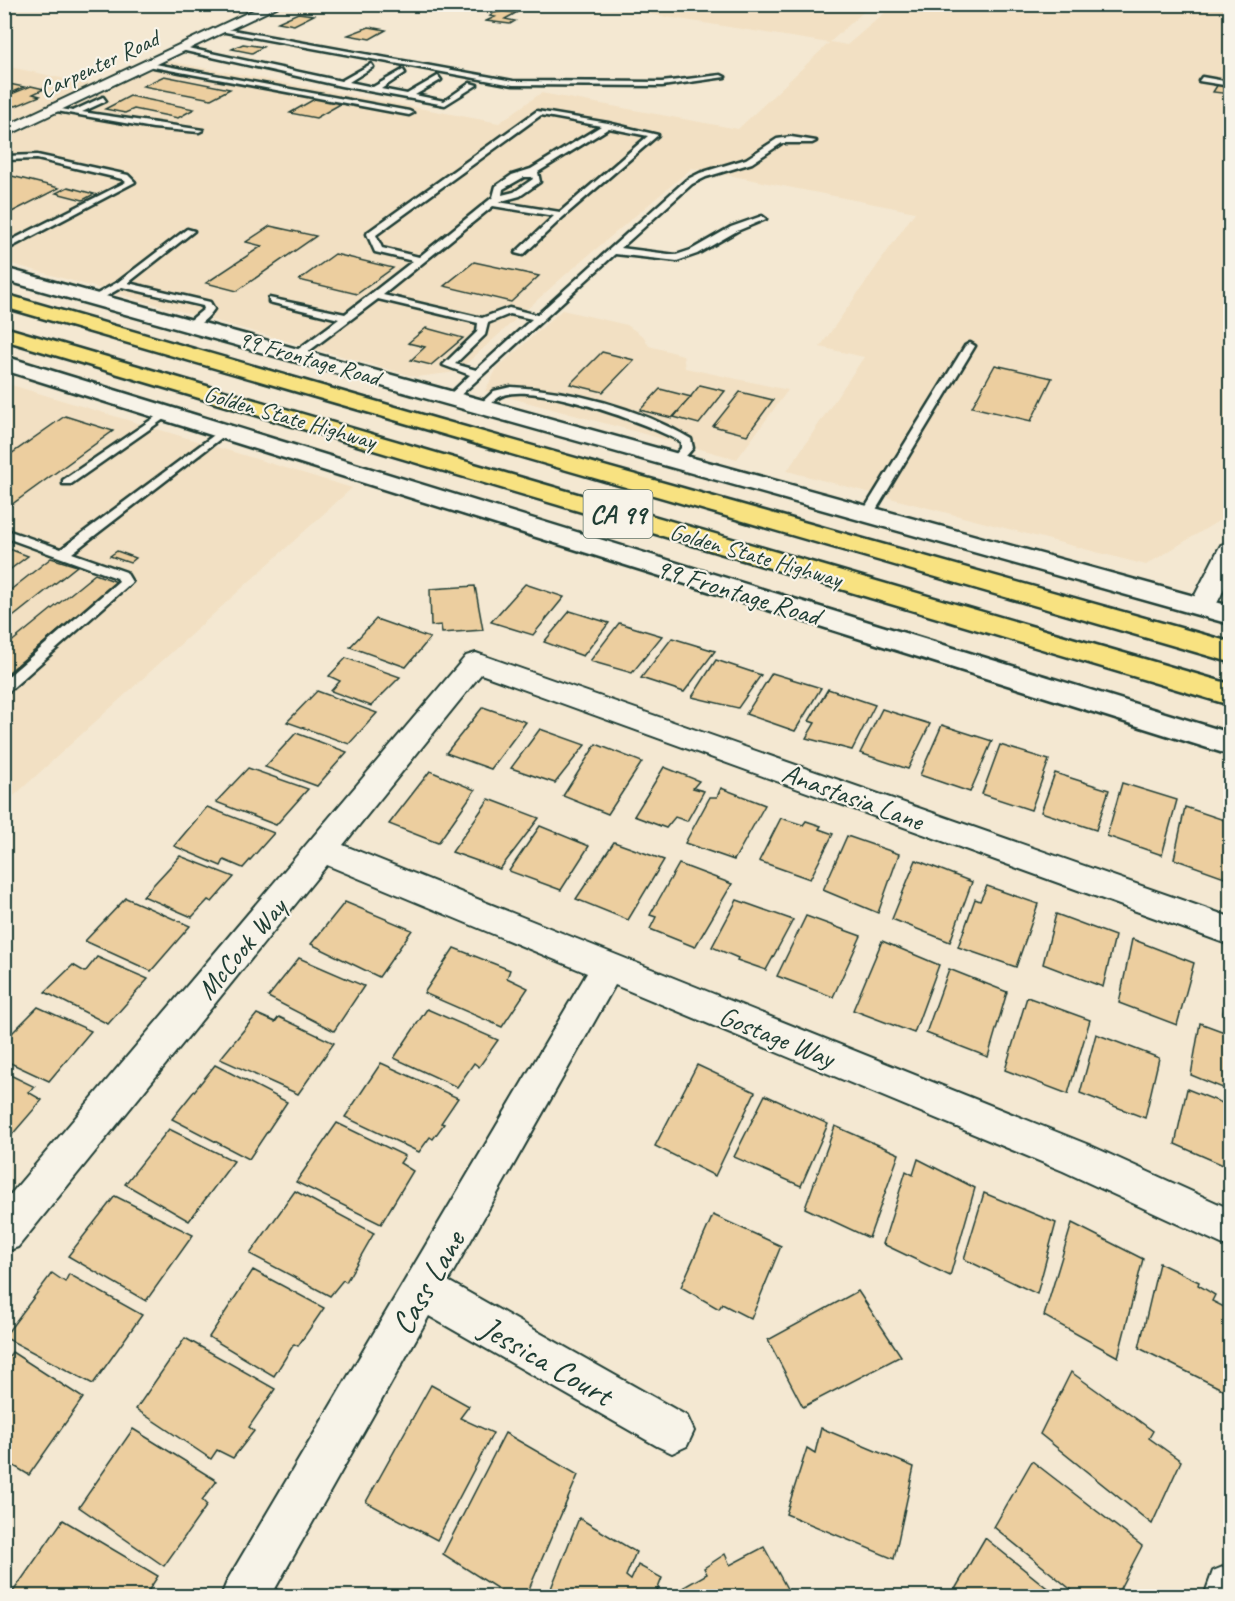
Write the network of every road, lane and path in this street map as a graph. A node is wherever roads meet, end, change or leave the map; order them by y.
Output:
1 (277, 4) edge
2 (222, 30) junction
3 (183, 49) junction
4 (150, 64) junction
5 (371, 66) dead end
6 (404, 72) dead end
7 (721, 76) dead end
8 (438, 78) dead end
9 (1202, 79) dead end
10 (340, 84) junction
11 (1230, 84) edge
12 (473, 85) dead end
13 (374, 90) junction
14 (408, 96) junction
15 (103, 99) dead end
16 (55, 110) junction
17 (74, 113) junction
18 (409, 113) dead end
19 (608, 125) junction
20 (199, 130) dead end
21 (4, 133) edge
22 (812, 141) dead end
23 (4, 158) edge
24 (536, 176) junction
25 (494, 200) junction
26 (561, 214) junction
27 (762, 219) dead end
28 (190, 231) dead end
29 (5, 248) edge
30 (611, 251) junction
31 (520, 253) dead end
32 (420, 260) junction
33 (4, 274) edge
34 (121, 284) junction
35 (376, 296) junction
36 (95, 299) junction
37 (4, 300) edge
38 (272, 300) dead end
39 (345, 317) junction
40 (538, 318) junction
41 (483, 321) junction
42 (189, 326) junction
43 (4, 333) edge
44 (970, 346) dead end
45 (297, 354) junction
46 (4, 363) edge
47 (477, 374) junction
48 (450, 398) junction
49 (167, 412) junction
50 (225, 430) junction
51 (67, 482) dead end
52 (868, 513) junction
53 (4, 533) edge
54 (1230, 550) edge
55 (64, 553) junction
56 (1202, 607) junction
57 (1230, 615) edge
58 (1230, 652) edge
59 (476, 662) joint
60 (4, 688) edge
61 (1230, 695) edge
62 (1230, 744) edge
63 (322, 849) junction
64 (1230, 931) edge
65 (608, 967) junction
66 (1230, 1229) edge
67 (4, 1233) edge
68 (422, 1289) junction
69 (672, 1431) dead end
70 (1230, 1588) edge
71 (246, 1596) edge
72 (1228, 1596) edge

1 - 2 street, Carpenter Road
2 - 3 street, Carpenter Road
2 - 7 lane
3 - 4 street, Carpenter Road
3 - 10 lane
4 - 16 street, Carpenter Road
4 - 18 lane
5 - 10 lane
6 - 13 lane
8 - 14 lane
9 - 11 lane
10 - 13 lane
12 - 14 lane
13 - 14 lane
15 - 17 lane
16 - 17 lane
16 - 21 street, Carpenter Road
17 - 20 lane
19 - 24 lane
19 - 26 lane
19 - 32 lane
22 - 30 lane
23 - 29 lane
24 - 25 lane
24 - 25 lane
25 - 26 lane
25 - 32 lane
26 - 31 lane
27 - 30 lane
28 - 34 lane
30 - 40 lane
32 - 35 lane
33 - 36 street, 99 Frontage Road
34 - 36 lane
34 - 42 lane
35 - 39 lane
35 - 41 lane
36 - 42 street, 99 Frontage Road
37 - 58 highway, Golden State Highway / CA 99
38 - 39 lane
39 - 45 lane
40 - 41 lane
40 - 47 lane
41 - 47 lane
42 - 45 street, 99 Frontage Road
43 - 61 highway, Golden State Highway / CA 99
44 - 52 lane
45 - 48 street, 99 Frontage Road
46 - 49 street, 99 Frontage Road
47 - 48 lane
48 - 52 street, 99 Frontage Road
49 - 50 street, 99 Frontage Road
49 - 51 lane
50 - 55 lane
50 - 62 street, 99 Frontage Road
52 - 56 street, 99 Frontage Road
53 - 55 lane
54 - 56 street
55 - 60 lane
56 - 57 street, 99 Frontage Road
59 - 63 street, McCook Way
59 - 64 street, Anastasia Lane
63 - 65 street, Gostage Way
63 - 67 street, McCook Way
65 - 66 street, Gostage Way
65 - 68 street, Cass Lane
68 - 69 street, Jessica Court
68 - 71 street, Cass Lane
70 - 72 street

